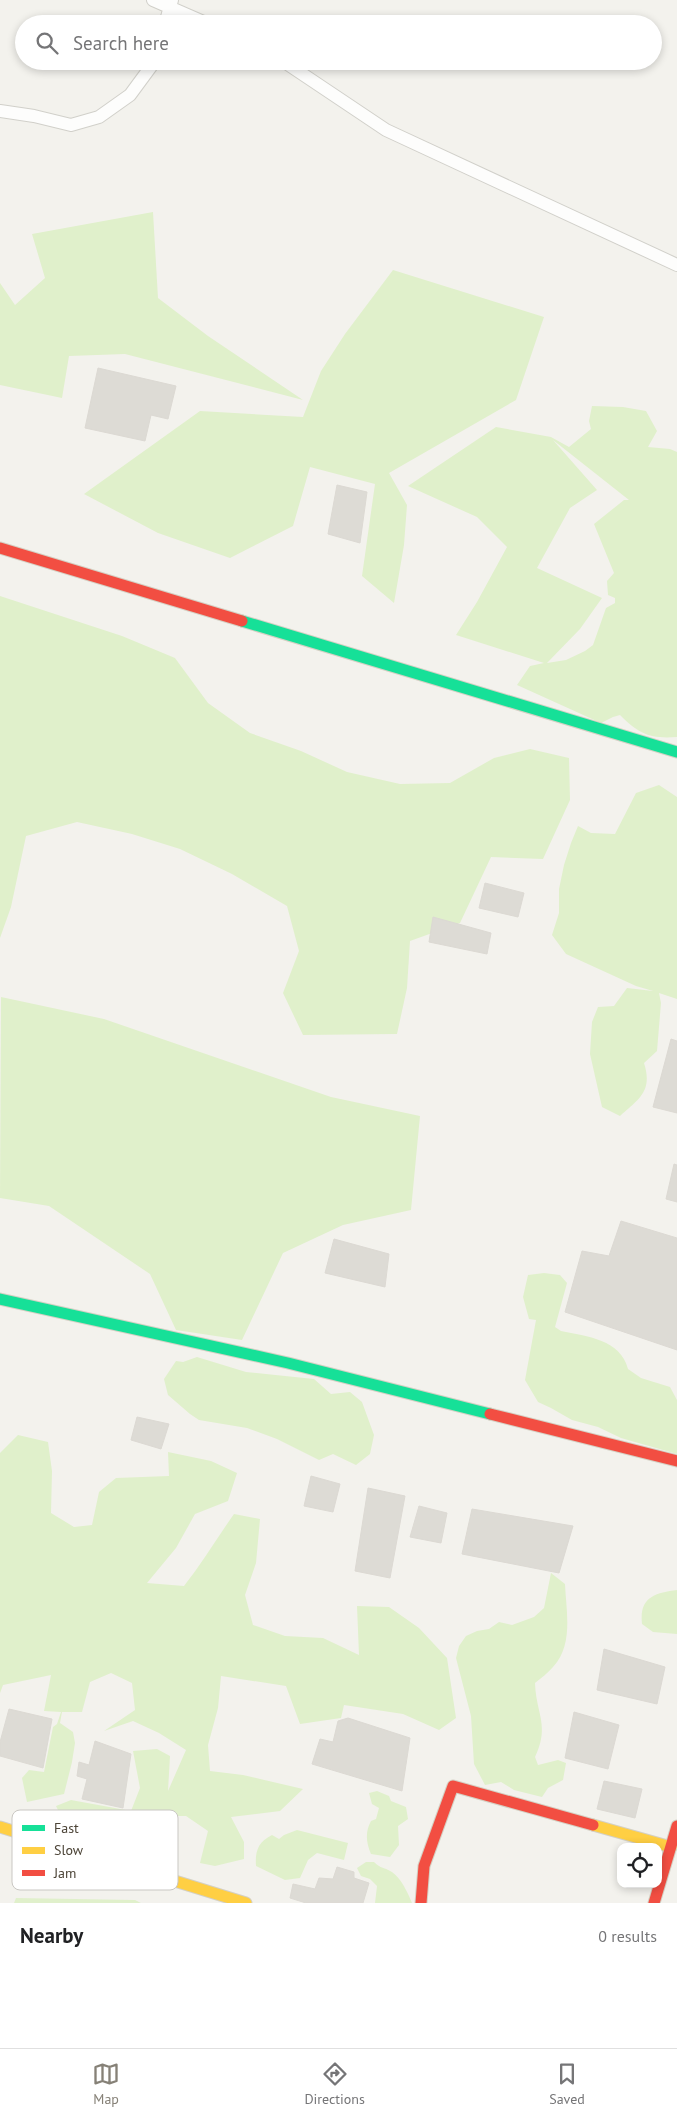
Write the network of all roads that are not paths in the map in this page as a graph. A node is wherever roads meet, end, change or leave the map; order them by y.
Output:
1 (153, 0) edge
2 (171, 3) edge
3 (192, 15) edge
4 (148, 70) edge
5 (296, 70) edge
6 (0, 111) edge
7 (677, 265) edge
8 (0, 548) edge
9 (677, 752) edge
10 (0, 1299) edge
11 (677, 1461) edge
12 (677, 1826) edge
13 (0, 1827) edge
14 (12, 1831) edge
15 (671, 1847) junction
16 (178, 1882) edge
17 (246, 1903) edge
18 (421, 1903) edge
19 (654, 1903) edge

1 - 2 lane
2 - 3 lane
4 - 6 lane
5 - 7 lane
8 - 9 street
10 - 11 street
12 - 15 street
13 - 14 street
15 - 18 street
15 - 19 street
16 - 17 street

